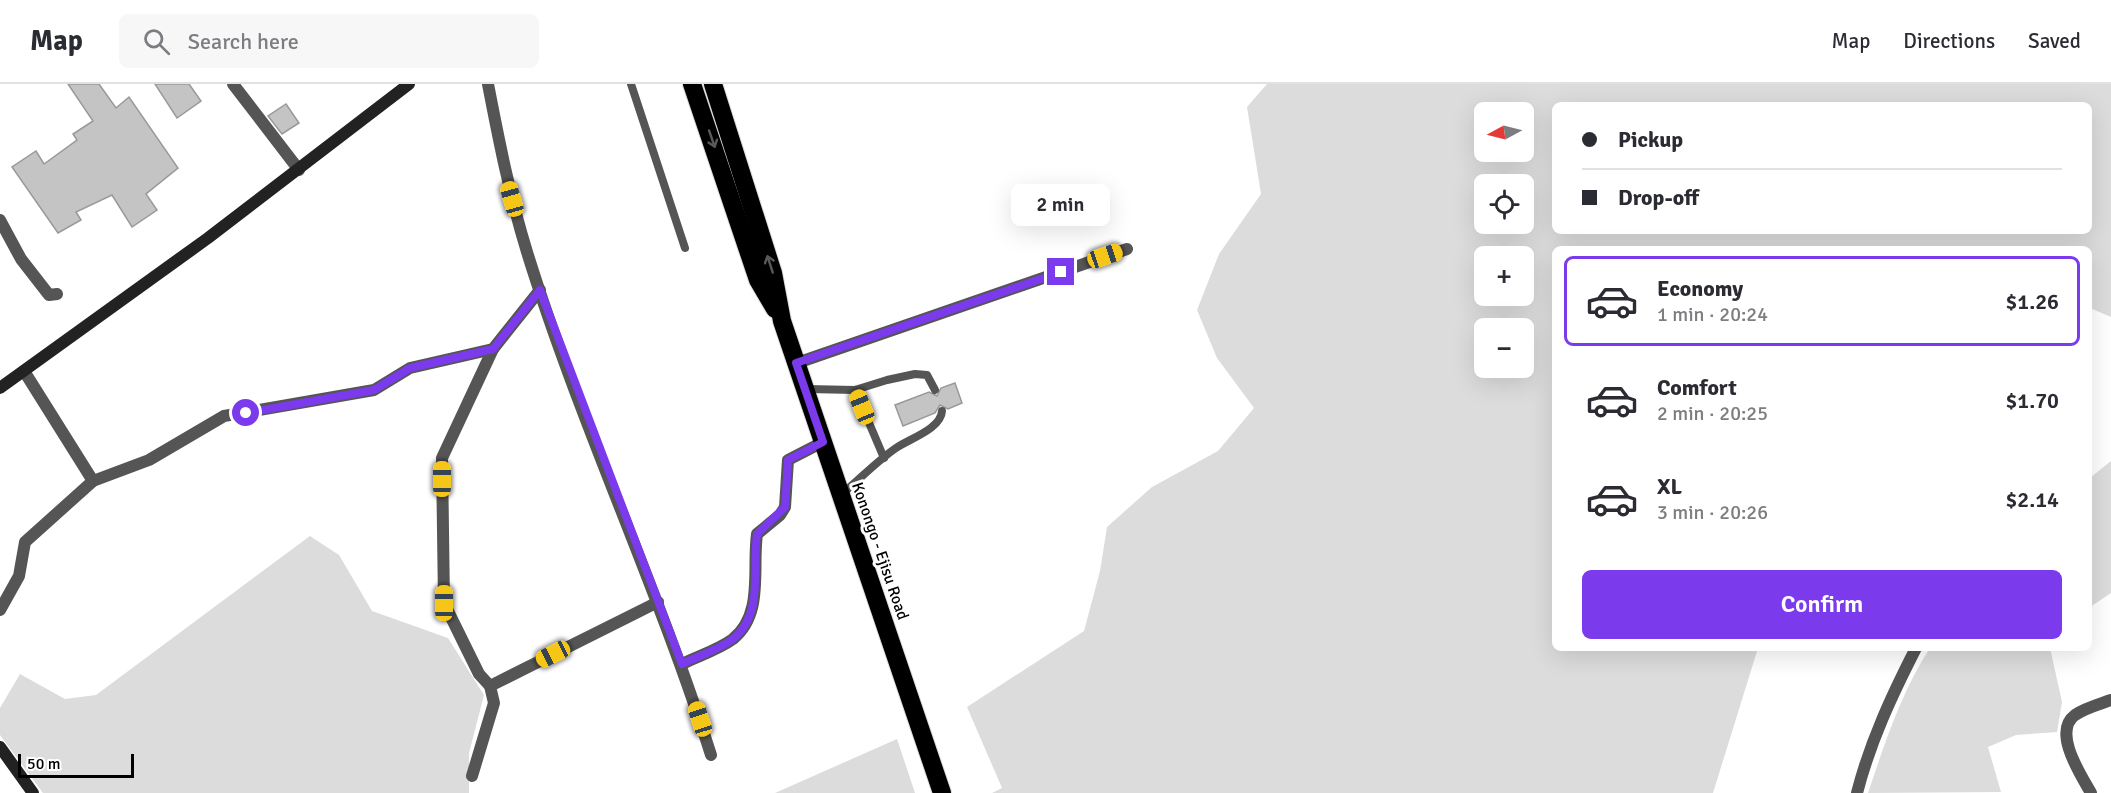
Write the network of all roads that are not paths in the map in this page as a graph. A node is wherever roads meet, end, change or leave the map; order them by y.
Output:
1 (233, 84) edge
2 (409, 84) edge
3 (488, 84) edge
4 (631, 84) edge
5 (693, 84) edge
6 (713, 84) edge
7 (299, 170) junction
8 (0, 220) edge
9 (685, 248) dead end
10 (1127, 249) dead end
11 (540, 290) junction
12 (57, 294) dead end
13 (782, 321) junction
14 (493, 349) junction
15 (796, 363) junction
16 (24, 371) junction
17 (0, 388) edge
18 (805, 389) junction
19 (855, 390) junction
20 (935, 390) dead end
21 (942, 411) dead end
22 (823, 442) junction
23 (884, 458) junction
24 (93, 481) junction
25 (841, 495) junction
26 (658, 602) junction
27 (0, 610) edge
28 (1914, 651) edge
29 (682, 664) junction
30 (490, 686) junction
31 (2111, 700) edge
32 (0, 747) edge
33 (711, 755) dead end
34 (472, 776) dead end
35 (33, 793) edge
36 (942, 793) edge
37 (1857, 793) edge
38 (2091, 793) edge

1 - 7 street
2 - 7 street
3 - 11 street
4 - 9 lane
5 -> 13 highway, Konongo - Ejisu Road
13 -> 6 highway, Konongo - Ejisu Road
7 - 16 street
8 - 12 street
10 - 15 street
11 - 14 street
11 - 26 street
13 - 15 highway, Konongo - Ejisu Road
14 - 24 street
14 - 30 street
15 - 18 highway, Konongo - Ejisu Road
16 - 17 street
16 - 24 street
18 - 19 lane
18 - 22 highway, Konongo - Ejisu Road
19 - 20 lane
19 - 23 lane
21 - 23 lane
22 - 25 highway, Konongo - Ejisu Road
22 - 29 street
23 - 25 lane
24 - 27 street
25 - 36 highway, Konongo - Ejisu Road
26 - 29 street
26 - 30 street
28 - 37 street
29 - 33 street
30 - 34 street
31 - 38 street
32 - 35 street

